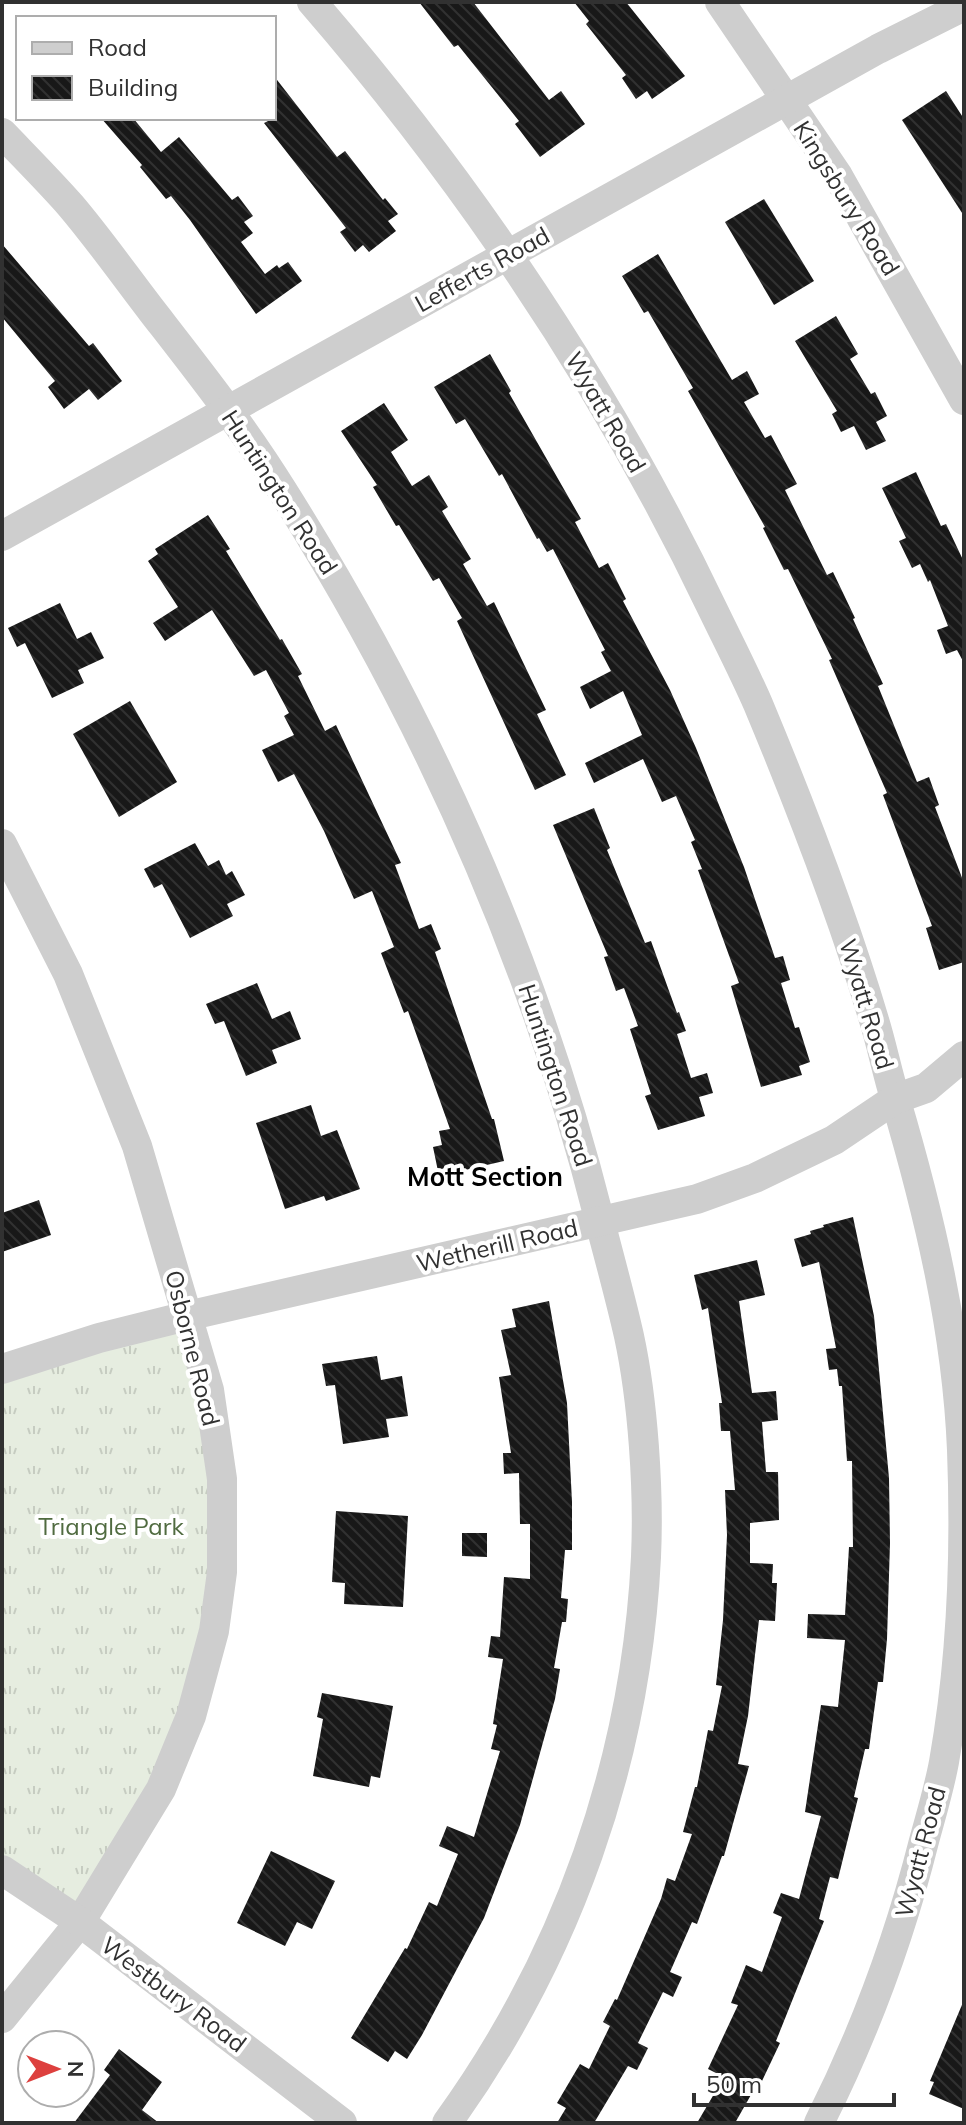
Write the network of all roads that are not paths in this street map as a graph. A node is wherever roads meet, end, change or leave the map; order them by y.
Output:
1 (312, 2) edge
2 (720, 2) edge
3 (964, 6) edge
4 (786, 100) junction
5 (2, 133) edge
6 (508, 255) junction
7 (964, 400) edge
8 (228, 410) junction
9 (2, 536) edge
10 (2, 844) edge
11 (964, 1056) edge
12 (895, 1099) junction
13 (600, 1222) junction
14 (187, 1316) junction
15 (2, 1369) edge
16 (953, 1768) edge
17 (2, 1870) edge
18 (80, 1922) junction
19 (2, 2018) edge
20 (342, 2123) edge
21 (447, 2123) edge
22 (819, 2123) edge

1 - 6 street, Wyatt Road
2 - 4 street, Kingsbury Road
3 - 4 street, Lefferts Road
4 - 6 street, Lefferts Road
4 - 7 street, Kingsbury Road
5 - 8 street, Huntington Road
6 - 8 street, Lefferts Road
6 - 12 street, Wyatt Road
8 - 9 street, Lefferts Road
8 - 13 street, Huntington Road
10 - 14 street, Osborne Road
11 - 12 street, Wetherill Road
12 - 13 street, Wetherill Road
12 - 16 street, Wyatt Road
13 - 14 street, Wetherill Road
13 - 21 street, Huntington Road
14 - 15 street, Wetherill Road
14 - 18 street, Osborne Road
16 - 22 street, Wyatt Road
17 - 18 street, Westbury Road
18 - 19 street, Osborne Road
18 - 20 street, Westbury Road

